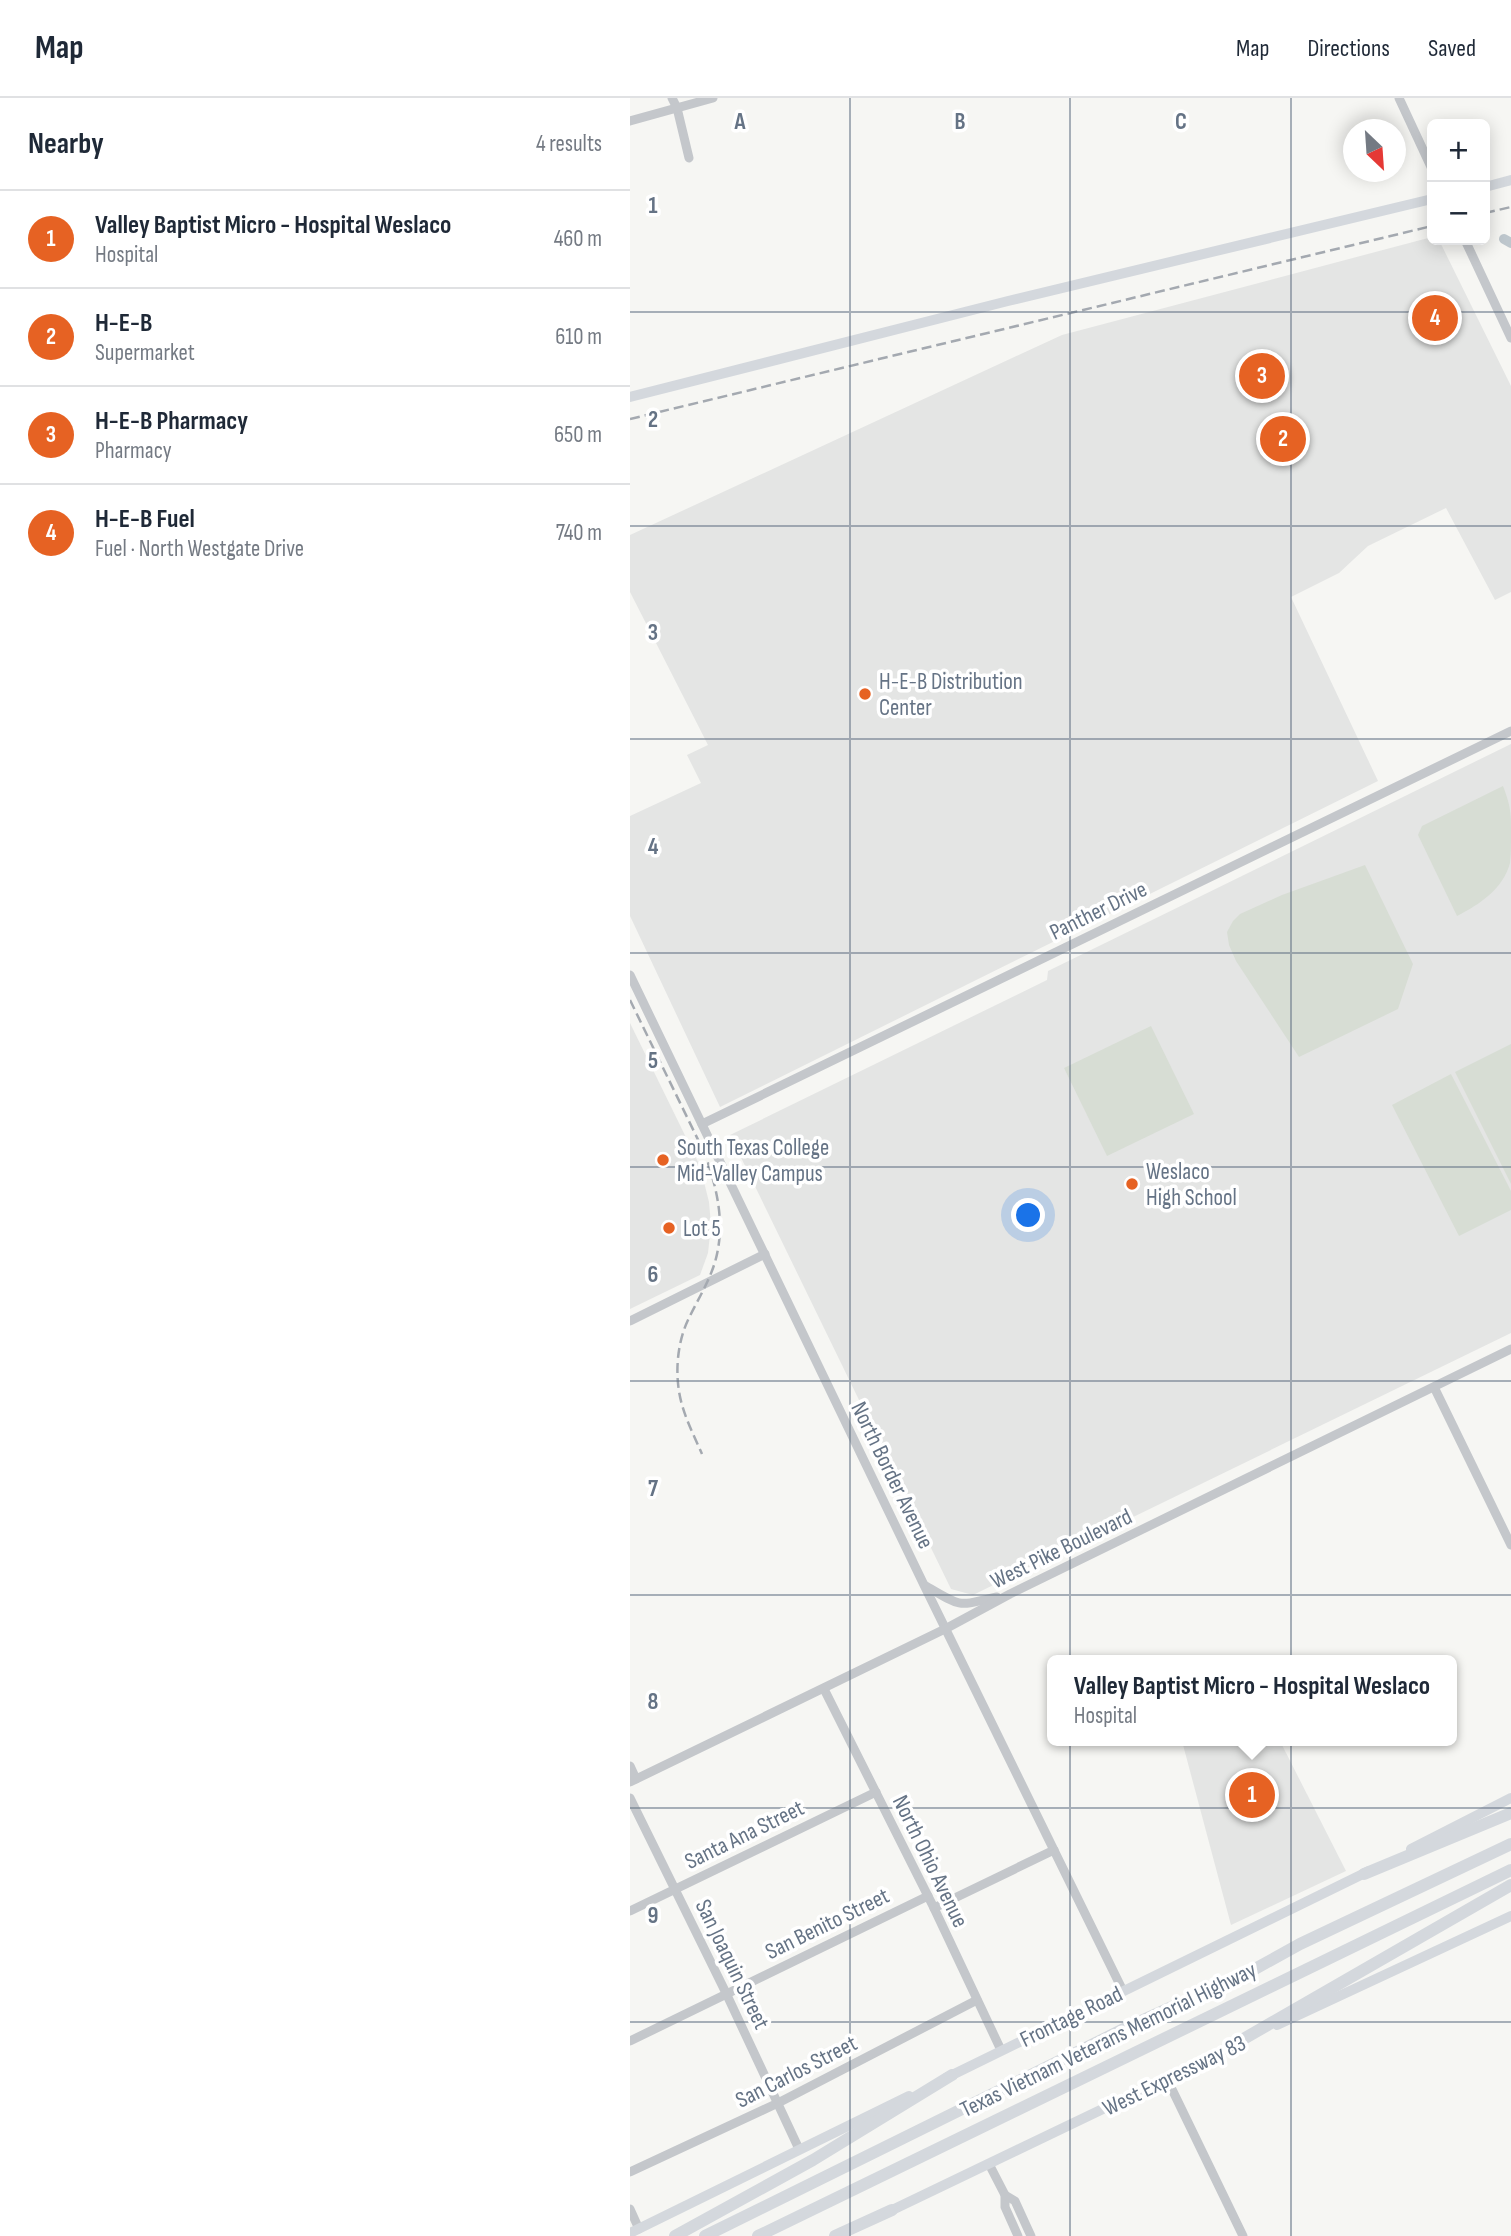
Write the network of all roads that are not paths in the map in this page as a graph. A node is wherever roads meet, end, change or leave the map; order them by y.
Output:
1 (672, 98) edge
2 (713, 98) edge
3 (1399, 98) edge
4 (677, 108) junction
5 (630, 121) edge
6 (689, 158) dead end
7 (1427, 158) edge
8 (1511, 180) edge
9 (1490, 186) edge
10 (1427, 200) edge
11 (1467, 245) edge
12 (1511, 338) edge
13 (630, 397) edge
14 (1511, 731) edge
15 (630, 975) edge
16 (702, 1124) junction
17 (765, 1254) junction
18 (630, 1321) edge
19 (1511, 1349) edge
20 (1434, 1387) junction
21 (1511, 1545) edge
22 (925, 1586) junction
23 (1010, 1594) junction
24 (947, 1628) junction
25 (824, 1689) junction
26 (630, 1766) edge
27 (633, 1781) edge
28 (876, 1792) junction
29 (630, 1798) edge
30 (1511, 1798) edge
31 (1511, 1813) edge
32 (1511, 1844) edge
33 (1054, 1850) junction
34 (1511, 1870) edge
35 (1364, 1874) junction
36 (1511, 1885) edge
37 (675, 1889) junction
38 (928, 1896) junction
39 (934, 1908) junction
40 (630, 1911) edge
41 (1511, 1916) edge
42 (1123, 1991) junction
43 (726, 1993) junction
44 (978, 2000) junction
45 (630, 2041) edge
46 (1226, 2049) junction
47 (1001, 2050) junction
48 (952, 2075) junction
49 (1167, 2079) junction
50 (778, 2102) junction
51 (799, 2149) junction
52 (989, 2164) junction
53 (630, 2172) edge
54 (1005, 2195) junction
55 (630, 2208) edge
56 (892, 2210) joint
57 (635, 2231) edge
58 (675, 2236) edge
59 (705, 2236) edge
60 (758, 2236) edge
61 (840, 2236) edge
62 (1018, 2236) edge
63 (1031, 2236) edge
64 (1243, 2236) edge

1 - 4 street
2 - 4 street
3 - 7 street
4 - 5 street
4 - 6 street
8 - 9 main road
10 - 13 main road
11 - 12 street
14 - 16 street, Panther Drive
15 - 16 street, North Border Avenue
16 - 17 street, North Border Avenue
17 - 18 street
17 - 22 street, North Border Avenue
19 - 20 street, West Pike Boulevard
20 - 21 street
20 - 23 street, West Pike Boulevard
22 - 23 street
22 - 24 street, North Border Avenue
23 - 24 street, West Pike Boulevard
24 - 25 street, West Pike Boulevard
24 - 33 street, North Border Avenue
25 - 27 street, West Pike Boulevard
25 - 28 street, North Ohio Avenue
26 - 27 street
28 - 37 street, Santa Ana Street
28 - 38 street, North Ohio Avenue
29 - 37 street, San Joaquin Street
30 - 35 main road, Frontage Road
31 - 35 highway
32 - 59 highway, Texas Vietnam Veterans Memorial Highway
33 - 39 street
33 - 42 street, North Border Avenue
34 - 60 highway, Texas Vietnam Veterans Memorial Highway
35 - 42 main road, Frontage Road
36 - 46 highway
37 - 40 street, Santa Ana Street
37 - 43 street, San Joaquin Street
38 - 39 street, North Ohio Avenue
38 - 43 street, San Benito Street
39 - 44 street, North Ohio Avenue
41 - 46 main road, West Expressway 83
42 - 47 main road, Frontage Road
43 - 45 street, San Benito Street
43 - 50 street, San Joaquin Street
44 - 47 street, North Ohio Avenue
44 - 50 street, San Carlos Street
46 - 49 main road, West Expressway 83
47 - 48 main road, Frontage Road
48 - 51 main road, Frontage Road
48 - 58 highway
49 - 52 main road, West Expressway 83
49 - 64 street
50 - 51 street, San Joaquin Street
50 - 53 street, San Carlos Street
51 - 57 main road, Frontage Road
52 - 54 street
52 - 56 main road, West Expressway 83
54 - 62 street
54 - 63 street
55 - 57 street
56 - 61 highway

